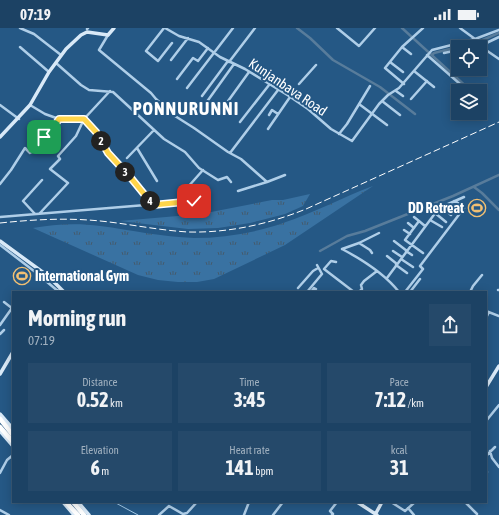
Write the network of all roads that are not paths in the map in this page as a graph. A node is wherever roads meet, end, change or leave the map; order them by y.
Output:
1 (20, 28) edge
2 (114, 28) edge
3 (164, 28) edge
4 (233, 28) edge
5 (255, 28) edge
6 (337, 28) edge
7 (375, 28) edge
8 (423, 28) edge
9 (460, 28) edge
10 (88, 29) edge
11 (499, 30) edge
12 (108, 35) junction
13 (499, 37) edge
14 (188, 38) junction
15 (476, 40) joint
16 (172, 42) dead end
17 (487, 42) edge
18 (451, 46) edge
19 (20, 47) dead end
20 (402, 47) junction
21 (208, 48) junction
22 (487, 51) edge
23 (214, 52) junction
24 (451, 52) edge
25 (444, 53) dead end
26 (411, 54) dead end
27 (61, 55) junction
28 (427, 55) junction
29 (499, 59) edge
30 (171, 60) dead end
31 (56, 62) junction
32 (228, 62) junction
33 (390, 62) junction
34 (234, 64) junction
35 (316, 65) dead end
36 (414, 71) junction
37 (49, 72) junction
38 (248, 72) junction
39 (403, 72) dead end
40 (177, 79) dead end
41 (427, 82) junction
42 (299, 84) dead end
43 (404, 84) junction
44 (460, 84) edge
45 (269, 85) junction
46 (370, 86) dead end
47 (434, 87) dead end
48 (187, 88) dead end
49 (278, 90) junction
50 (110, 91) junction
51 (396, 91) junction
52 (202, 96) dead end
53 (403, 96) dead end
54 (290, 97) junction
55 (411, 99) dead end
56 (382, 101) junction
57 (206, 103) dead end
58 (360, 104) junction
59 (0, 105) edge
60 (30, 106) junction
61 (373, 113) junction
62 (278, 114) junction
63 (218, 115) dead end
64 (269, 115) dead end
65 (400, 115) dead end
66 (19, 119) junction
67 (59, 119) junction
68 (84, 119) junction
69 (240, 122) dead end
70 (387, 125) dead end
71 (268, 129) dead end
72 (154, 130) junction
73 (339, 134) junction
74 (0, 137) edge
75 (137, 148) junction
76 (230, 153) junction
77 (128, 158) dead end
78 (203, 170) junction
79 (285, 174) dead end
80 (42, 180) dead end
81 (157, 181) dead end
82 (231, 182) dead end
83 (267, 182) junction
84 (0, 184) edge
85 (187, 188) dead end
86 (238, 191) dead end
87 (464, 197) dead end
88 (194, 201) dead end
89 (454, 201) junction
90 (460, 204) dead end
91 (153, 205) junction
92 (445, 205) junction
93 (440, 207) junction
94 (464, 208) dead end
95 (454, 211) dead end
96 (435, 213) junction
97 (35, 214) junction
98 (39, 214) junction
99 (452, 215) dead end
100 (0, 217) edge
101 (414, 218) dead end
102 (430, 220) junction
103 (419, 221) junction
104 (446, 222) dead end
105 (408, 223) dead end
106 (425, 226) junction
107 (414, 228) junction
108 (442, 228) dead end
109 (404, 230) dead end
110 (379, 233) dead end
111 (410, 234) junction
112 (0, 241) edge
113 (394, 241) dead end
114 (359, 243) junction
115 (411, 245) junction
116 (0, 246) edge
117 (393, 251) dead end
118 (407, 251) junction
119 (372, 253) dead end
120 (423, 253) dead end
121 (412, 255) dead end
122 (387, 256) dead end
123 (402, 258) junction
124 (336, 262) dead end
125 (397, 265) junction
126 (413, 267) dead end
127 (318, 268) junction
128 (324, 269) junction
129 (377, 271) junction
130 (407, 273) dead end
131 (482, 275) dead end
132 (387, 278) junction
133 (420, 279) dead end
134 (298, 288) dead end
135 (316, 289) dead end
136 (57, 291) edge
137 (63, 291) edge
138 (308, 291) edge
139 (312, 291) edge
140 (353, 291) edge
141 (360, 291) edge
142 (398, 291) edge
143 (406, 291) edge
144 (411, 291) edge
145 (470, 291) edge
146 (4, 302) dead end
147 (12, 309) edge
148 (487, 312) edge
149 (499, 316) edge
150 (0, 326) edge
151 (4, 330) dead end
152 (0, 334) edge
153 (12, 354) edge
154 (499, 366) edge
155 (0, 374) edge
156 (487, 381) edge
157 (499, 405) edge
158 (0, 414) edge
159 (0, 419) edge
160 (487, 420) edge
161 (0, 427) edge
162 (12, 428) edge
163 (0, 431) edge
164 (12, 434) edge
165 (12, 441) edge
166 (12, 445) edge
167 (495, 446) dead end
168 (490, 451) junction
169 (487, 455) edge
170 (12, 456) edge
171 (499, 467) edge
172 (0, 473) edge
173 (68, 503) edge
174 (69, 503) edge
175 (69, 503) edge
176 (79, 503) edge
177 (196, 503) edge
178 (249, 503) edge
179 (282, 503) edge
180 (336, 503) edge
181 (359, 503) edge
182 (382, 503) edge
183 (393, 503) edge
184 (414, 503) edge
185 (466, 503) edge
186 (408, 508) junction
187 (0, 510) edge
188 (276, 511) junction
189 (377, 514) edge
190 (476, 514) dead end
191 (9, 515) edge
192 (74, 515) edge
193 (78, 515) edge
194 (84, 515) edge
195 (89, 515) edge
196 (160, 515) edge
197 (244, 515) edge
198 (273, 515) edge
199 (280, 515) edge
200 (332, 515) edge
201 (414, 515) edge

1 - 27 street
2 - 12 main road
3 - 14 street, Kunjanbava Road
3 - 16 street
4 - 23 street
5 - 32 street
6 - 7 street
8 - 20 street
9 - 15 street
10 - 12 main road
10 - 27 main road
11 - 15 street
12 - 76 street
13 - 17 street
14 - 21 street, Kunjanbava Road
14 - 30 street
18 - 28 street, Kunjanbava Road
19 - 37 street
20 - 26 street
20 - 33 street
21 - 23 street, Kunjanbava Road
21 - 40 street
22 - 29 street
23 - 32 street, Kunjanbava Road
23 - 48 street
24 - 25 street
27 - 31 main road
28 - 36 street, Kunjanbava Road
28 - 44 street
31 - 37 main road
31 - 50 street
32 - 34 street, Kunjanbava Road
32 - 52 street
33 - 39 street
33 - 43 street
34 - 38 street, Kunjanbava Road
34 - 57 street
35 - 42 street
36 - 41 street
36 - 43 street, Kunjanbava Road
37 - 60 main road
38 - 45 street, Kunjanbava Road
38 - 63 street
41 - 47 street
41 - 55 street
43 - 51 street, Kunjanbava Road
45 - 49 street, Kunjanbava Road
45 - 69 street
46 - 58 street
49 - 54 street, Kunjanbava Road
49 - 76 street
50 - 68 street
50 - 72 street
51 - 53 street
51 - 56 street, Kunjanbava Road
54 - 62 street
54 - 73 street, Kunjanbava Road
56 - 61 street, Kunjanbava Road
56 - 65 street
58 - 61 street
58 - 73 street
59 - 66 street
60 - 66 main road
60 - 67 street
61 - 70 street
61 - 73 street, Kunjanbava Road
62 - 64 street
62 - 71 street
66 - 74 main road
67 - 68 street
67 - 84 street
68 - 91 street
68 - 98 street
72 - 75 street
72 - 78 street
75 - 77 street
75 - 81 street
76 - 83 street
78 - 82 street
78 - 85 street
79 - 83 street
80 - 97 street
83 - 86 street
87 - 89 street
88 - 91 street
89 - 90 street
89 - 92 street
91 - 98 street
92 - 93 street
92 - 95 street
93 - 96 street
93 - 99 street
94 - 143 street
96 - 102 street
96 - 104 street
97 - 98 street
97 - 100 street
101 - 103 street
102 - 106 street
102 - 108 street
103 - 106 street
103 - 107 street
105 - 107 street
106 - 115 street
107 - 111 street
109 - 111 street
110 - 114 street
111 - 115 street
112 - 137 main road
113 - 118 street
114 - 119 street
114 - 129 street
115 - 118 street
115 - 120 street
116 - 136 street
117 - 123 street
118 - 121 street
118 - 123 street
122 - 125 street
123 - 125 street
123 - 126 street
124 - 128 street
125 - 130 street
125 - 132 street
127 - 128 street
127 - 134 street
127 - 138 street
128 - 140 street
129 - 132 street
129 - 141 street
131 - 145 street
132 - 142 street
133 - 144 street
135 - 139 street
146 - 147 street
147 - 150 street
148 - 149 street
151 - 152 street
153 - 155 main road
154 - 156 main road
157 - 160 street
158 - 162 main road
159 - 164 highway
161 - 165 highway
163 - 166 main road
167 - 168 street
168 - 169 street
168 - 171 street
170 - 172 street
173 - 192 main road
174 - 193 highway
175 - 194 highway
176 - 195 main road
177 - 196 street
178 - 197 street
179 - 188 street
180 - 200 street
181 - 189 main road
182 - 189 main road
183 - 186 street
184 - 186 street
185 - 190 street
186 - 201 street
187 - 191 street
188 - 198 street
188 - 199 street

